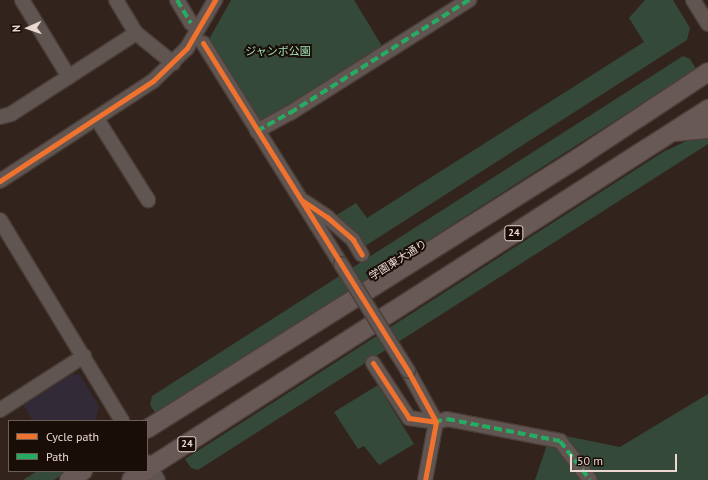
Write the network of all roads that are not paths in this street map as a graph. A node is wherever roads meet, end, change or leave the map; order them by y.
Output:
1 (22, 0) edge
2 (116, 0) edge
3 (177, 0) edge
4 (215, 0) edge
5 (469, 0) edge
6 (693, 0) edge
7 (191, 23) dead end
8 (708, 24) edge
9 (136, 33) junction
10 (203, 43) dead end
11 (173, 63) junction
12 (708, 72) edge
13 (68, 77) junction
14 (708, 108) edge
15 (0, 117) edge
16 (97, 119) junction
17 (708, 129) edge
18 (257, 131) junction
19 (670, 133) junction
20 (0, 181) edge
21 (148, 200) dead end
22 (301, 200) junction
23 (0, 220) edge
24 (362, 255) dead end
25 (84, 356) junction
26 (373, 363) dead end
27 (0, 410) edge
28 (121, 420) edge
29 (436, 422) junction
30 (148, 428) edge
31 (149, 470) edge
32 (81, 472) edge
33 (145, 472) edge
34 (69, 480) edge
35 (131, 480) edge
36 (425, 480) edge
37 (590, 480) edge

1 - 13 street
2 - 9 street
3 - 7 street
4 - 11 street
5 - 18 street
6 - 8 street
9 - 11 street
9 - 13 street
10 - 18 street
11 - 16 street
12 - 30 main road, 学園東大通り
13 - 15 street
14 - 19 main road, 24
16 - 20 street
16 - 21 street
17 - 19 main road
18 - 22 street
19 - 31 main road, 24
22 - 24 street
22 - 29 street, bridge
23 - 25 street
25 - 27 street
25 - 28 street
26 - 29 street
29 - 36 street
29 - 37 street
32 - 34 main road
33 - 35 main road, 24

